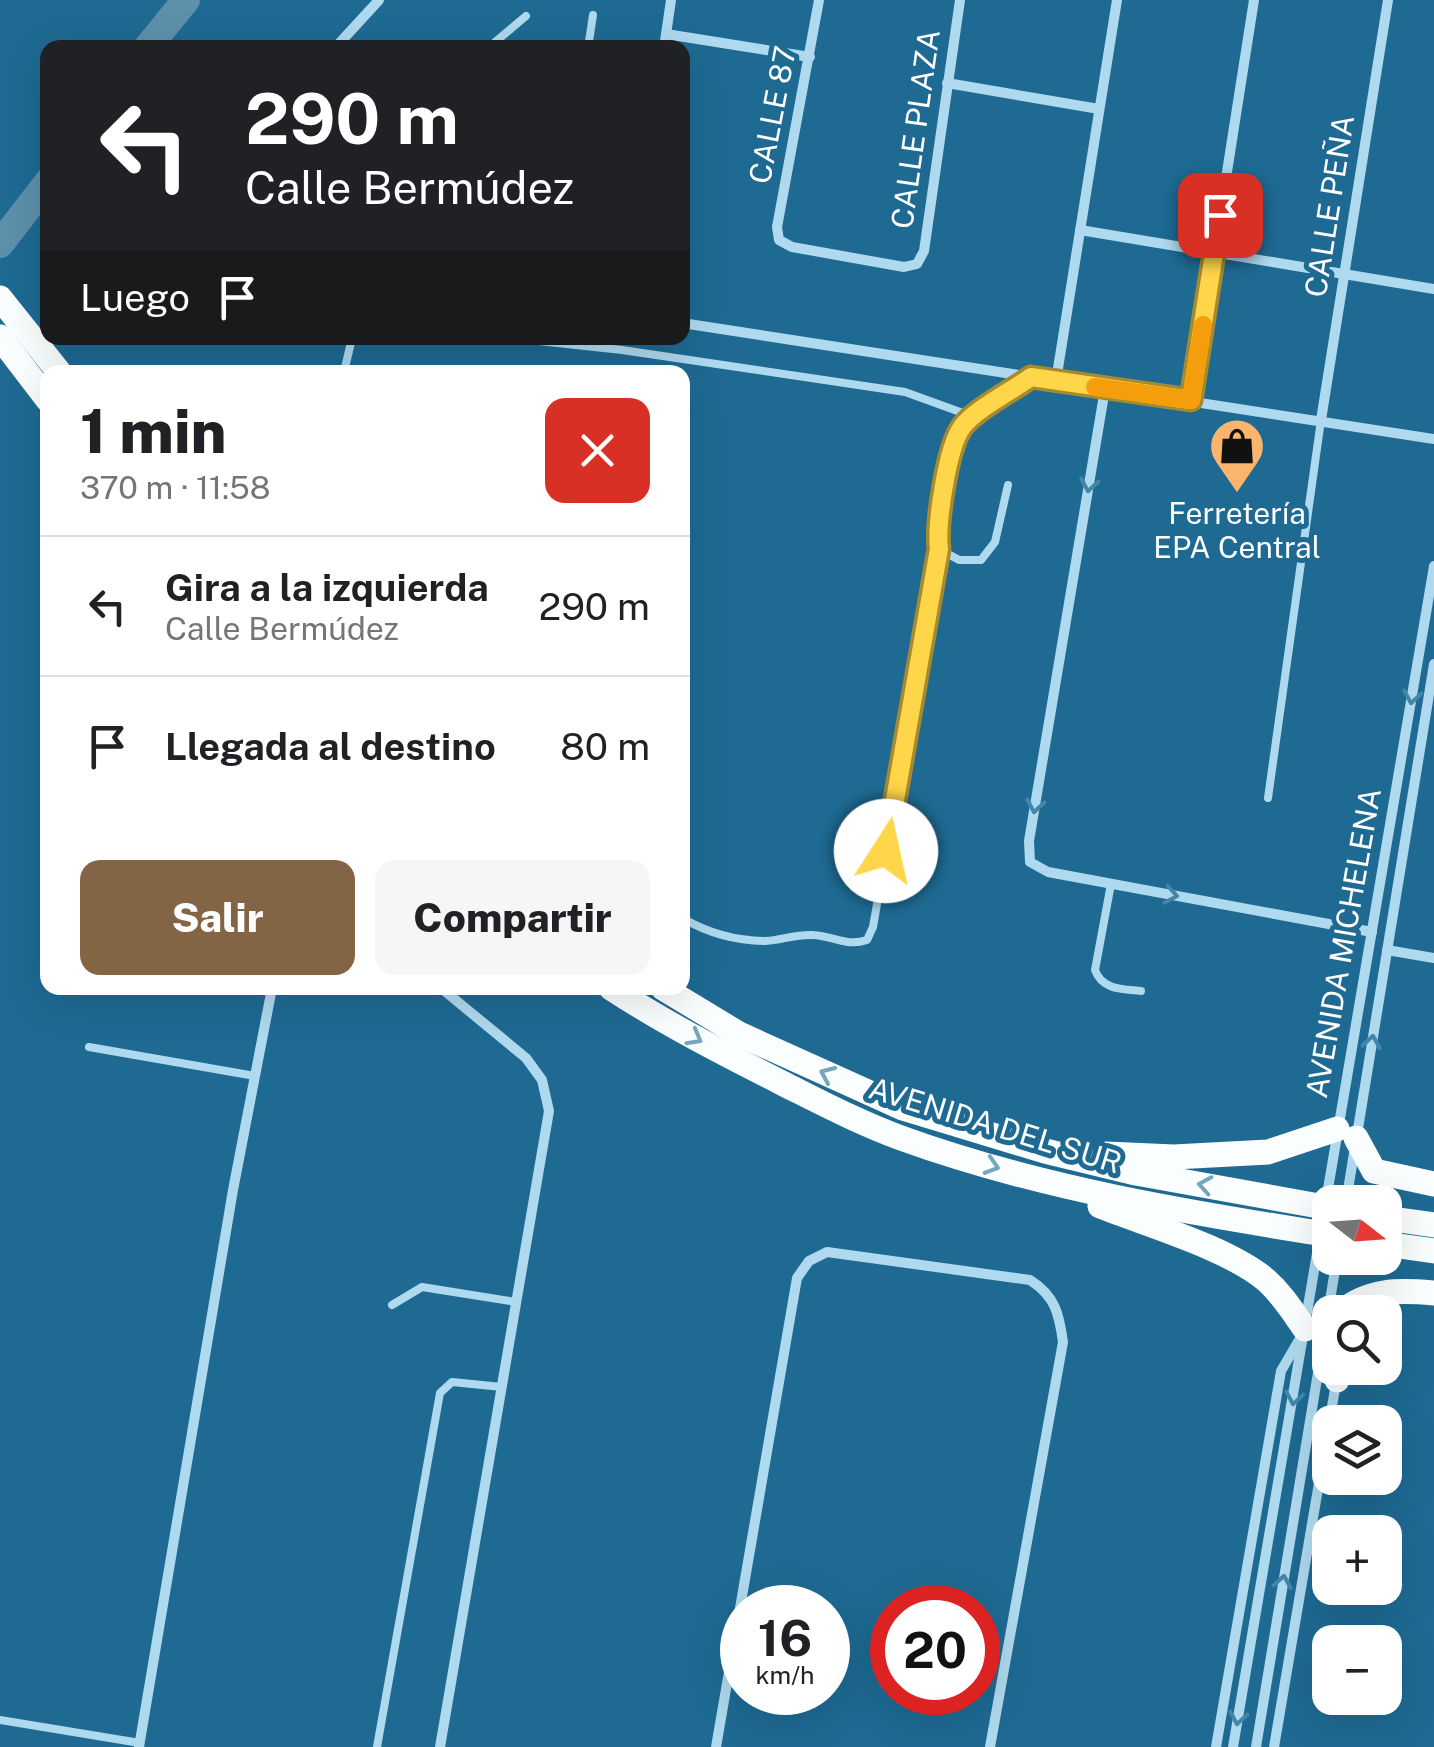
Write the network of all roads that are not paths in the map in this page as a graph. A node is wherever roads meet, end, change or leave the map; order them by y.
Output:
1 (378, 0) edge
2 (671, 0) edge
3 (820, 0) edge
4 (960, 0) edge
5 (1117, 0) edge
6 (1254, 0) edge
7 (1388, 0) edge
8 (593, 15) dead end
9 (526, 16) dead end
10 (666, 34) junction
11 (343, 40) edge
12 (498, 40) edge
13 (589, 40) edge
14 (665, 40) edge
15 (810, 57) junction
16 (947, 83) junction
17 (1100, 109) junction
18 (1080, 230) junction
19 (1215, 251) junction
20 (917, 264) joint
21 (1344, 273) junction
22 (1434, 289) edge
23 (5, 318) edge
24 (690, 324) edge
25 (576, 345) edge
26 (52, 365) edge
27 (1031, 377) junction
28 (1056, 381) junction
29 (40, 385) edge
30 (1106, 389) junction
31 (1191, 400) junction
32 (974, 417) junction
33 (1321, 420) junction
34 (1434, 439) edge
35 (1008, 485) dead end
36 (939, 549) junction
37 (1434, 566) edge
38 (1434, 664) edge
39 (1268, 798) dead end
40 (1111, 884) junction
41 (690, 923) edge
42 (1372, 932) junction
43 (1387, 950) junction
44 (1434, 958) edge
45 (1142, 991) dead end
46 (271, 995) edge
47 (450, 995) edge
48 (623, 995) edge
49 (674, 995) edge
50 (89, 1047) dead end
51 (255, 1076) junction
52 (1347, 1133) junction
53 (1046, 1151) junction
54 (1036, 1179) junction
55 (1434, 1184) edge
56 (1346, 1185) edge
57 (1312, 1205) edge
58 (1402, 1220) edge
59 (1434, 1225) edge
60 (1312, 1232) edge
61 (1402, 1246) edge
62 (1434, 1251) edge
63 (1434, 1293) edge
64 (1335, 1295) edge
65 (1380, 1295) edge
66 (516, 1302) junction
67 (392, 1305) dead end
68 (1312, 1312) edge
69 (1312, 1342) edge
70 (1319, 1385) edge
71 (1322, 1385) edge
72 (1335, 1385) edge
73 (502, 1387) junction
74 (0, 1720) edge
75 (139, 1745) edge
76 (377, 1747) edge
77 (440, 1747) edge
78 (716, 1747) edge
79 (990, 1747) edge
80 (1216, 1747) edge
81 (1234, 1747) edge
82 (1256, 1747) edge
83 (1274, 1747) edge

1 - 11 street
2 - 10 street
3 - 15 street, CALLE 87
4 - 16 street, CALLE PLAZA
5 - 17 street
6 - 19 street
7 - 21 street, CALLE PEÑA
8 - 13 lane
9 - 12 lane
10 - 14 street
10 - 15 street
15 - 20 street, CALLE 87
16 - 17 street
16 - 20 street, CALLE PLAZA
17 - 18 street
18 - 19 street
18 - 28 street
19 - 21 street
19 - 31 street
21 - 22 street
21 - 33 street, CALLE PEÑA
23 - 26 highway
23 - 29 highway
24 - 27 street
25 - 32 lane
27 - 28 street
27 - 32 lane
28 - 30 street
30 - 31 street
30 -> 40 street
31 - 33 street
32 - 36 lane
33 - 34 street
33 - 39 lane
35 - 36 lane
36 - 41 lane
37 -> 42 street, AVENIDA MICHELENA
38 - 43 street, AVENIDA MICHELENA
40 -> 42 street
40 - 45 lane
42 - 52 street, AVENIDA MICHELENA
43 - 44 street
52 -> 43 street, AVENIDA MICHELENA
46 - 51 street
47 - 66 street
48 -> 54 highway, AVENIDA DEL SUR
53 -> 49 highway, AVENIDA DEL SUR
50 - 51 lane
51 - 75 street
52 - 53 highway
52 - 55 highway
52 - 56 street, AVENIDA MICHELENA
52 - 64 street, AVENIDA MICHELENA
57 -> 53 highway, AVENIDA DEL SUR
54 - 60 highway, AVENIDA DEL SUR
54 - 68 highway
58 - 59 highway
61 - 62 highway
63 - 65 highway
66 - 67 lane
66 - 73 street
69 - 80 street, AVENIDA MICHELENA
70 -> 81 street, AVENIDA MICHELENA
82 -> 71 street, AVENIDA MICHELENA
72 - 83 street
73 - 76 lane
73 - 77 street
74 - 75 lane
78 - 79 street

